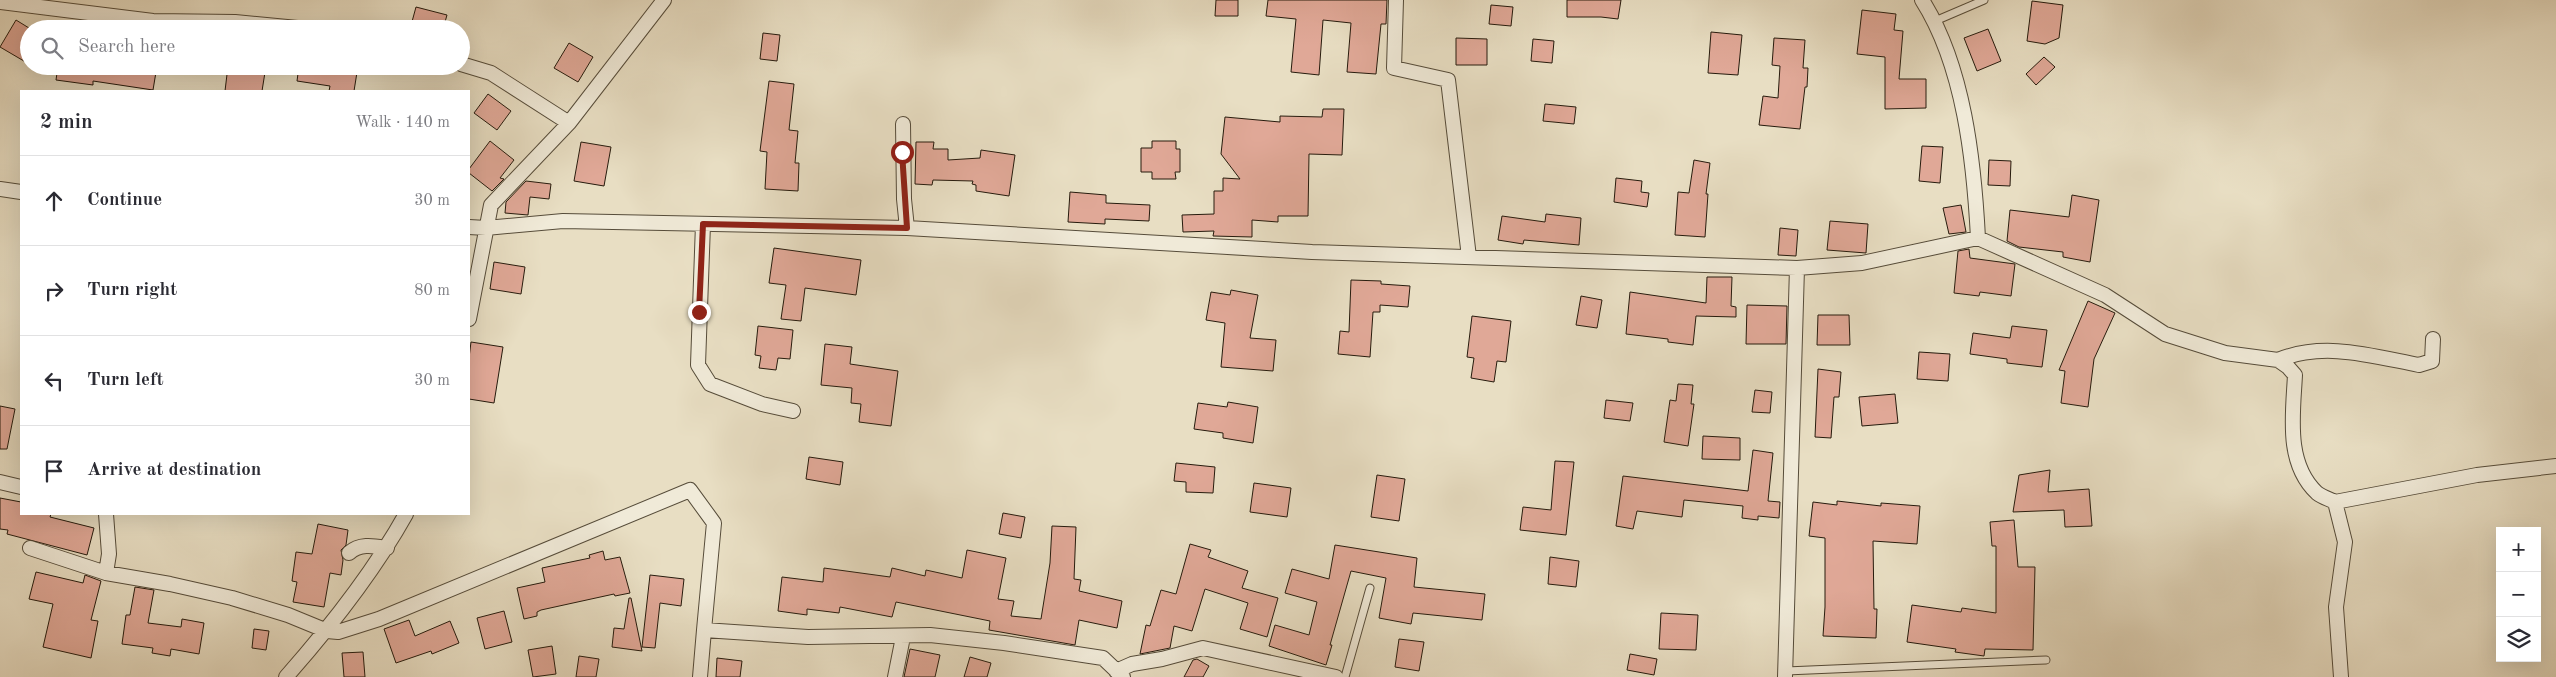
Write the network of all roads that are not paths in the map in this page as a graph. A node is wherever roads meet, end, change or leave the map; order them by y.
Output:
1 (664, 0) edge
2 (1396, 0) edge
3 (1922, 0) edge
4 (1984, 0) edge
5 (0, 2) edge
6 (149, 20) edge
7 (1935, 21) junction
8 (470, 67) edge
9 (569, 124) junction
10 (903, 124) dead end
11 (0, 189) edge
12 (20, 192) edge
13 (703, 224) junction
14 (470, 227) edge
15 (486, 228) junction
16 (907, 228) junction
17 (1978, 238) junction
18 (1469, 256) junction
19 (1797, 268) junction
20 (470, 314) edge
21 (2433, 339) dead end
22 (2278, 360) junction
23 (793, 411) dead end
24 (2556, 466) edge
25 (0, 482) edge
26 (20, 487) edge
27 (2334, 502) junction
28 (106, 515) edge
29 (405, 515) edge
30 (30, 548) dead end
31 (387, 548) junction
32 (349, 553) dead end
33 (106, 573) junction
34 (1370, 588) dead end
35 (704, 630) junction
36 (327, 631) junction
37 (903, 637) junction
38 (2046, 660) dead end
39 (1119, 674) edge
40 (1785, 674) edge
41 (286, 677) edge
42 (700, 677) edge
43 (895, 677) edge
44 (1336, 677) edge
45 (1345, 677) edge
46 (2340, 677) edge

1 - 9 street
2 - 18 street
3 - 7 street
4 - 7 lane
5 - 6 street
7 - 17 street
8 - 9 street
9 - 15 street
10 - 16 street
11 - 12 street
13 - 15 street
13 - 16 street
13 - 23 street
14 - 15 street
15 - 20 street
16 - 18 street
17 - 19 street
17 - 22 street
18 - 19 street
19 - 40 street
21 - 22 street
22 - 27 street
24 - 27 street
25 - 26 street
27 - 46 street
28 - 33 street
29 - 31 street
30 - 33 street
31 - 32 street
31 - 36 street
33 - 36 street
34 - 45 lane
35 - 36 street
35 - 37 street
35 - 42 street
36 - 41 street
37 - 39 street
37 - 43 street
38 - 40 lane
39 - 44 street

